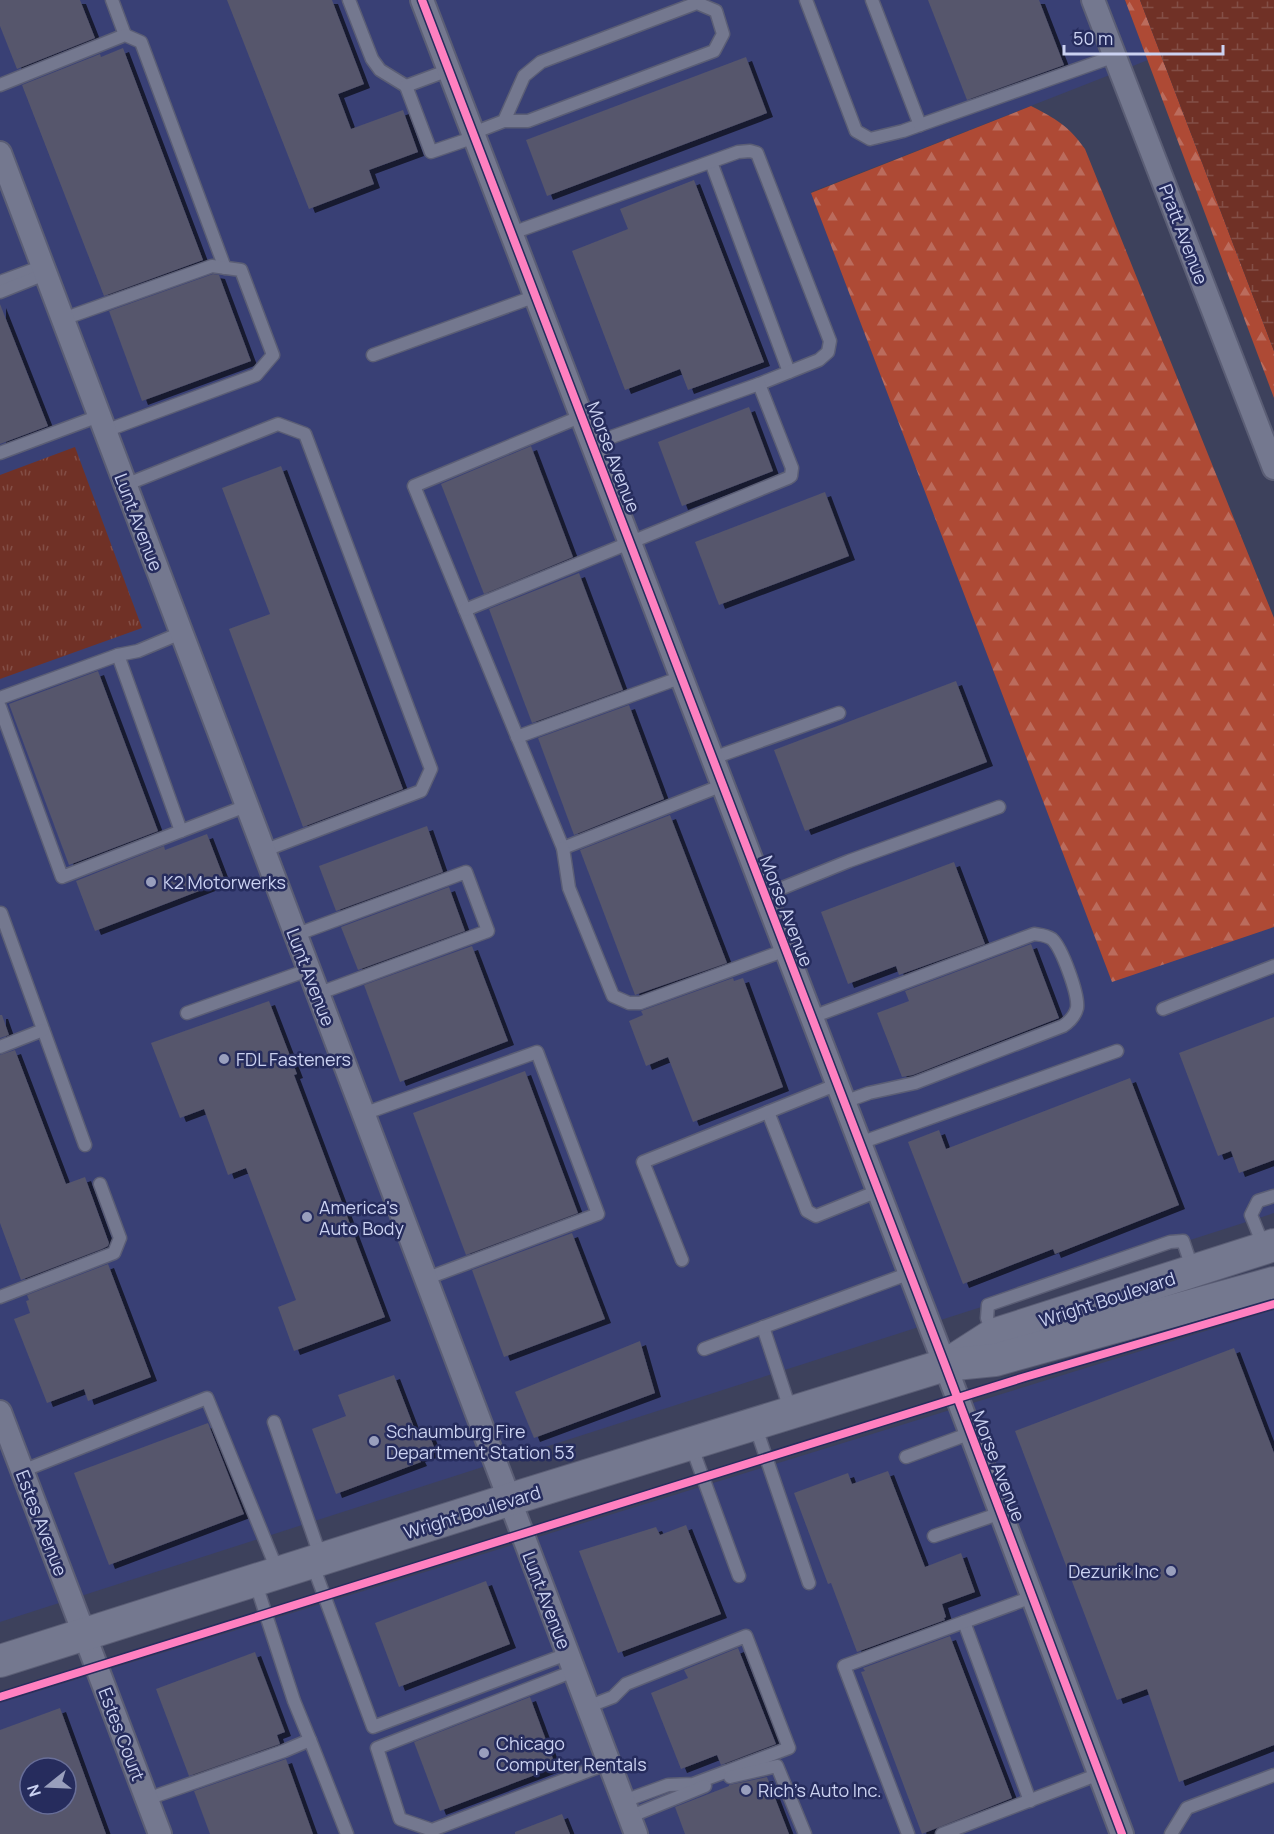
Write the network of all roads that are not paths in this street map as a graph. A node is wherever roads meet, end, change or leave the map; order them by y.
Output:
1 (112, 0) edge
2 (349, 0) edge
3 (422, 0) edge
4 (806, 0) edge
5 (872, 0) edge
6 (1094, 0) edge
7 (125, 34) junction
8 (1115, 56) junction
9 (449, 70) junction
10 (0, 85) edge
11 (406, 86) junction
12 (504, 121) junction
13 (920, 125) junction
14 (474, 135) junction
15 (0, 153) edge
16 (711, 162) junction
17 (512, 233) junction
18 (225, 268) junction
19 (44, 270) junction
20 (0, 282) edge
21 (0, 292) edge
22 (536, 296) junction
23 (63, 319) junction
24 (372, 356) dead end
25 (789, 372) junction
26 (759, 384) junction
27 (582, 416) junction
28 (102, 424) junction
29 (592, 444) junction
30 (0, 453) edge
31 (1274, 468) edge
32 (125, 485) junction
33 (630, 542) junction
34 (465, 610) junction
35 (181, 633) junction
36 (118, 656) junction
37 (682, 677) junction
38 (0, 698) edge
39 (0, 707) edge
40 (839, 713) dead end
41 (517, 738) junction
42 (713, 758) junction
43 (723, 785) junction
44 (246, 806) junction
45 (999, 807) dead end
46 (181, 831) junction
47 (563, 848) junction
48 (263, 851) junction
49 (765, 895) junction
50 (1, 913) edge
51 (295, 935) junction
52 (786, 950) junction
53 (1274, 966) edge
54 (308, 970) junction
55 (317, 994) junction
56 (1163, 1009) dead end
57 (187, 1013) dead end
58 (812, 1017) junction
59 (44, 1030) junction
60 (0, 1047) edge
61 (1117, 1051) dead end
62 (841, 1093) junction
63 (768, 1112) junction
64 (363, 1114) junction
65 (860, 1143) junction
66 (85, 1145) dead end
67 (100, 1184) dead end
68 (878, 1191) junction
69 (1274, 1196) edge
70 (1269, 1247) edge
71 (681, 1260) dead end
72 (910, 1273) junction
73 (425, 1279) junction
74 (1274, 1283) edge
75 (0, 1297) edge
76 (762, 1327) junction
77 (997, 1347) junction
78 (704, 1349) dead end
79 (945, 1365) junction
80 (0, 1412) edge
81 (792, 1413) junction
82 (274, 1422) dead end
83 (755, 1424) junction
84 (971, 1433) junction
85 (691, 1444) junction
86 (906, 1457) dead end
87 (22, 1471) junction
88 (508, 1500) junction
89 (1001, 1512) junction
90 (934, 1536) dead end
91 (317, 1561) junction
92 (739, 1576) dead end
93 (267, 1577) junction
94 (809, 1583) dead end
95 (1032, 1597) junction
96 (964, 1622) junction
97 (84, 1635) junction
98 (0, 1661) edge
99 (570, 1663) junction
100 (587, 1707) junction
101 (310, 1740) junction
102 (609, 1763) junction
103 (1099, 1774) junction
104 (1274, 1775) edge
105 (147, 1799) junction
106 (1030, 1801) junction
107 (630, 1818) edge
108 (160, 1834) edge
109 (346, 1834) edge
110 (804, 1834) edge
111 (908, 1834) edge
112 (942, 1834) edge
113 (1122, 1834) edge
114 (1171, 1834) edge

1 - 7 lane
2 - 11 lane
3 - 9 street, Morse Avenue
4 - 13 lane
5 - 13 lane
6 - 8 street, Pratt Avenue
7 - 10 lane
7 - 18 lane
8 - 13 lane
8 - 31 street, Pratt Avenue
9 - 11 lane
9 - 14 street, Morse Avenue
11 - 14 lane
12 - 12 lane
12 - 14 lane
14 - 17 street, Morse Avenue
15 - 19 street, Lunt Avenue
16 - 17 lane
16 - 25 lane
16 - 25 lane
17 - 22 street, Morse Avenue
18 - 23 lane
18 - 28 lane
19 - 20 lane
19 - 21 lane
19 - 23 street, Lunt Avenue
22 - 24 lane
22 - 27 street, Morse Avenue
23 - 28 street, Lunt Avenue
25 - 26 lane
26 - 29 lane
26 - 33 lane
27 - 29 street, Morse Avenue
27 - 34 lane
28 - 30 lane
28 - 32 street, Lunt Avenue
29 - 33 street, Morse Avenue
32 - 35 street, Lunt Avenue
32 - 48 lane
33 - 34 lane
33 - 37 street, Morse Avenue
34 - 41 lane
35 - 36 lane
35 - 44 street, Lunt Avenue
36 - 38 lane
36 - 46 lane
37 - 41 lane
37 - 42 street, Morse Avenue
39 - 46 lane
40 - 42 lane
41 - 47 lane
42 - 43 street, Morse Avenue
43 - 47 lane
43 - 49 street, Morse Avenue
44 - 46 lane
44 - 48 street, Lunt Avenue
45 - 49 lane
47 - 52 lane
48 - 51 street, Lunt Avenue
49 - 52 street, Morse Avenue
50 - 59 lane
51 - 54 street, Lunt Avenue
51 - 55 lane
52 - 58 street, Morse Avenue
53 - 56 lane
54 - 55 street, Lunt Avenue
54 - 57 lane
55 - 64 street, Lunt Avenue
58 - 62 street, Morse Avenue
58 - 62 lane
59 - 60 lane
59 - 66 lane
61 - 65 lane
62 - 63 lane
62 - 65 street, Morse Avenue
63 - 68 lane
63 - 71 lane
64 - 73 street, Lunt Avenue
64 - 73 lane
65 - 68 street, Morse Avenue
67 - 75 lane
68 - 72 street, Morse Avenue
69 - 70 lane
70 - 77 street, Wright Boulevard
72 - 76 lane
72 - 79 street, Morse Avenue
73 - 88 street, Lunt Avenue
74 - 77 street, Wright Boulevard
76 - 78 lane
76 - 81 lane
77 - 79 street, Wright Boulevard
79 - 81 street, Wright Boulevard
79 - 84 street, Morse Avenue
80 - 87 street, Estes Avenue
81 - 83 street, Wright Boulevard
82 - 91 lane
83 - 85 street, Wright Boulevard
83 - 94 lane
84 - 86 lane
84 - 89 street, Morse Avenue
85 - 88 street, Wright Boulevard
85 - 92 lane
87 - 93 lane
87 - 97 street, Estes Avenue
88 - 91 street, Wright Boulevard
88 - 99 street, Lunt Avenue
89 - 90 lane
89 - 95 street, Morse Avenue
91 - 93 street, Wright Boulevard
91 - 99 lane
93 - 97 street, Wright Boulevard
93 - 101 lane
95 - 96 lane
95 - 103 street, Morse Avenue
96 - 106 lane
96 - 111 lane
97 - 98 street, Wright Boulevard
97 - 105 street, Estes Court
99 - 100 street, Lunt Avenue
99 - 102 lane
100 - 102 street, Lunt Avenue
100 - 107 lane
101 - 105 lane
101 - 109 lane
102 - 107 street, Lunt Avenue
103 - 106 lane
103 - 113 street, Morse Avenue
104 - 114 lane
105 - 108 street, Estes Court
106 - 112 lane
107 - 110 lane

